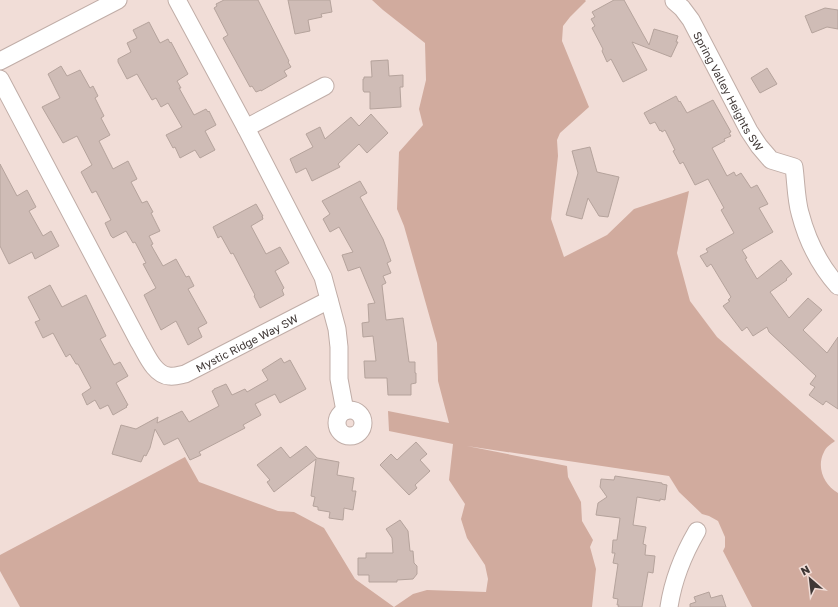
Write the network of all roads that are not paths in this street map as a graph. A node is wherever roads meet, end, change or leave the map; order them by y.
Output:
1 (118, 0) edge
2 (177, 0) edge
3 (674, 0) edge
4 (0, 61) edge
5 (0, 79) edge
6 (325, 86) dead end
7 (246, 128) junction
8 (838, 286) edge
9 (329, 300) junction
10 (345, 411) dead end
11 (697, 532) dead end
12 (669, 607) edge

1 - 4 street
2 - 7 street
3 - 8 street, Spring Valley Heights SW
5 - 9 street, Mystic Ridge Way SW
6 - 7 street
7 - 9 street
9 - 10 street
11 - 12 street

